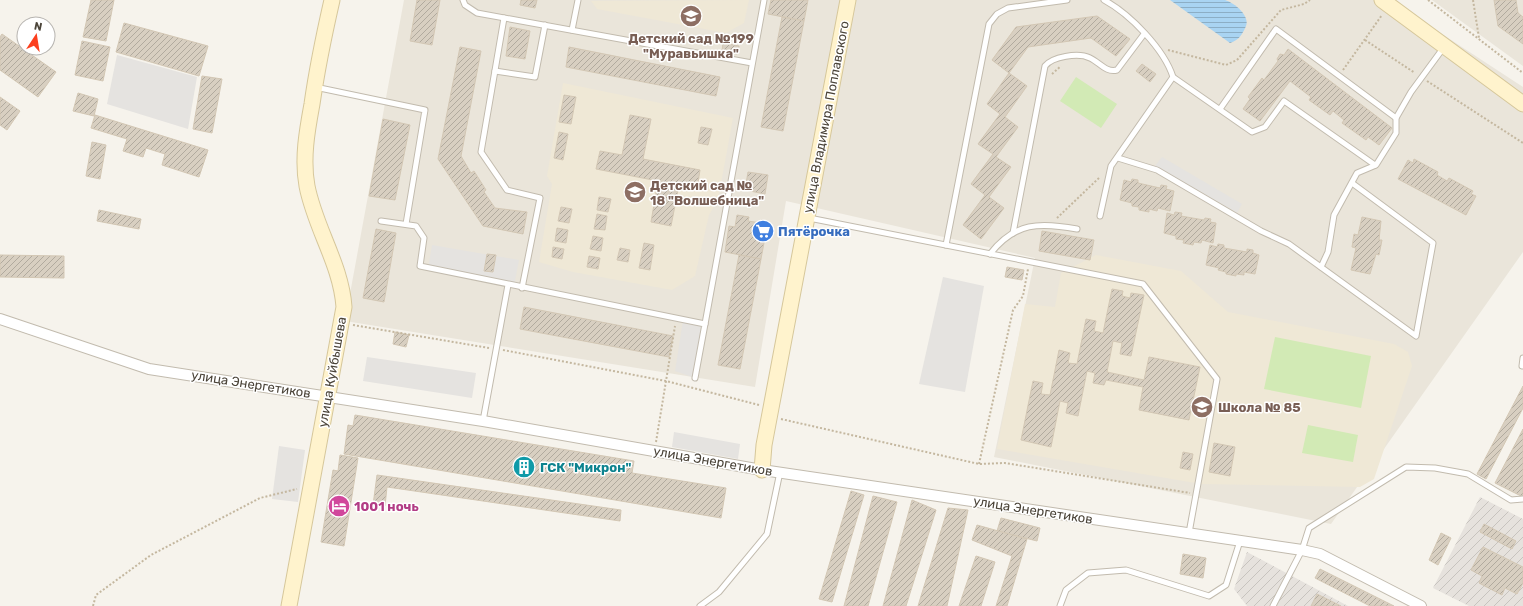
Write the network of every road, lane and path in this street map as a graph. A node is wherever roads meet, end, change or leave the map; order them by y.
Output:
1 (332, 0) edge
2 (463, 0) edge
3 (578, 0) edge
4 (764, 0) edge
5 (848, 0) edge
6 (1067, 0) edge
7 (1104, 0) edge
8 (1310, 0) edge
9 (1428, 0) edge
10 (1473, 0) edge
11 (1382, 7) edge
12 (504, 18) junction
13 (545, 25) junction
14 (572, 30) junction
15 (1144, 34) junction
16 (1479, 39) junction
17 (1365, 40) junction
18 (1444, 46) junction
19 (1155, 47) junction
20 (1068, 57) junction
21 (752, 63) junction
22 (495, 71) junction
23 (1523, 73) edge
24 (1339, 76) junction
25 (1173, 77) junction
26 (1042, 78) junction
27 (1422, 78) junction
28 (314, 87) junction
29 (1523, 104) edge
30 (1220, 109) junction
31 (1396, 118) junction
32 (1523, 143) edge
33 (1118, 158) junction
34 (1112, 166) junction
35 (1375, 166) junction
36 (1352, 183) junction
37 (1100, 216) dead end
38 (806, 218) junction
39 (381, 221) dead end
40 (406, 224) junction
41 (1050, 224) junction
42 (1077, 229) dead end
43 (1013, 233) junction
44 (946, 245) junction
45 (990, 254) junction
46 (1030, 262) junction
47 (1322, 267) junction
48 (508, 285) junction
49 (522, 288) junction
50 (0, 318) edge
51 (676, 318) junction
52 (342, 323) junction
53 (705, 324) junction
54 (496, 349) junction
55 (1523, 358) edge
56 (1522, 366) dead end
57 (694, 378) dead end
58 (666, 381) junction
59 (328, 396) junction
60 (767, 412) junction
61 (483, 421) junction
62 (654, 451) junction
63 (979, 464) junction
64 (762, 470) junction
65 (780, 472) junction
66 (311, 485) junction
67 (1195, 494) junction
68 (1523, 499) edge
69 (1189, 533) junction
70 (1240, 541) junction
71 (1302, 550) junction
72 (93, 606) edge
73 (288, 606) edge
74 (700, 606) edge
75 (1060, 606) edge
76 (1273, 606) edge
77 (1421, 606) edge

1 - 28 main road, улица Куйбышева
2 - 12 lane
3 - 14 lane
4 - 21 lane
5 - 38 main road, улица Владимира Поплавского
6 - 44 lane
7 - 15 lane
8 - 19 path
9 - 16 path
10 - 16 path
11 - 17 path
11 - 18 main road
12 - 13 lane
12 - 22 lane
13 - 14 lane
13 - 22 lane
14 - 21 lane
15 - 19 lane
15 - 20 lane
16 - 23 path
17 - 24 path
17 - 27 path
18 - 27 lane
18 - 29 main road
19 - 25 lane
20 - 26 path
20 - 26 lane
21 - 53 lane
22 - 49 lane
24 - 30 lane
24 - 31 lane
25 - 30 lane
25 - 33 lane
26 - 43 lane
27 - 31 lane
27 - 32 path
28 - 40 lane
28 - 52 main road, улица Куйбышева
30 - 35 lane
31 - 35 lane
33 - 34 lane
33 - 47 lane
34 - 37 lane
34 - 41 path
35 - 36 lane
36 - 47 lane
36 - 47 lane
38 - 44 lane
38 - 60 main road, улица Владимира Поплавского
39 - 40 lane
40 - 48 lane
41 - 42 lane
41 - 43 lane
43 - 45 lane
44 - 45 lane
45 - 46 lane
46 - 63 path
46 - 67 lane
48 - 49 lane
48 - 54 lane
49 - 51 lane
50 - 59 street, улица Энергетиков
51 - 53 lane
51 - 58 path
52 - 54 path
52 - 59 main road, улица Куйбышева
53 - 57 lane
54 - 58 path
54 - 61 lane
55 - 56 lane
58 - 60 path
58 - 62 path
59 - 61 street, улица Энергетиков
59 - 66 main road, улица Куйбышева
60 - 63 path
60 - 64 main road, улица Владимира Поплавского
61 - 62 street, улица Энергетиков
62 - 64 street, улица Энергетиков
63 - 67 path
64 - 65 street, улица Энергетиков
65 - 69 street, улица Энергетиков
65 - 74 lane
66 - 72 path
66 - 73 main road, улица Куйбышева
67 - 69 lane
68 - 71 lane
69 - 70 street, улица Энергетиков
70 - 71 street, улица Энергетиков
70 - 75 lane
71 - 76 lane
71 - 77 street, улица Энергетиков

